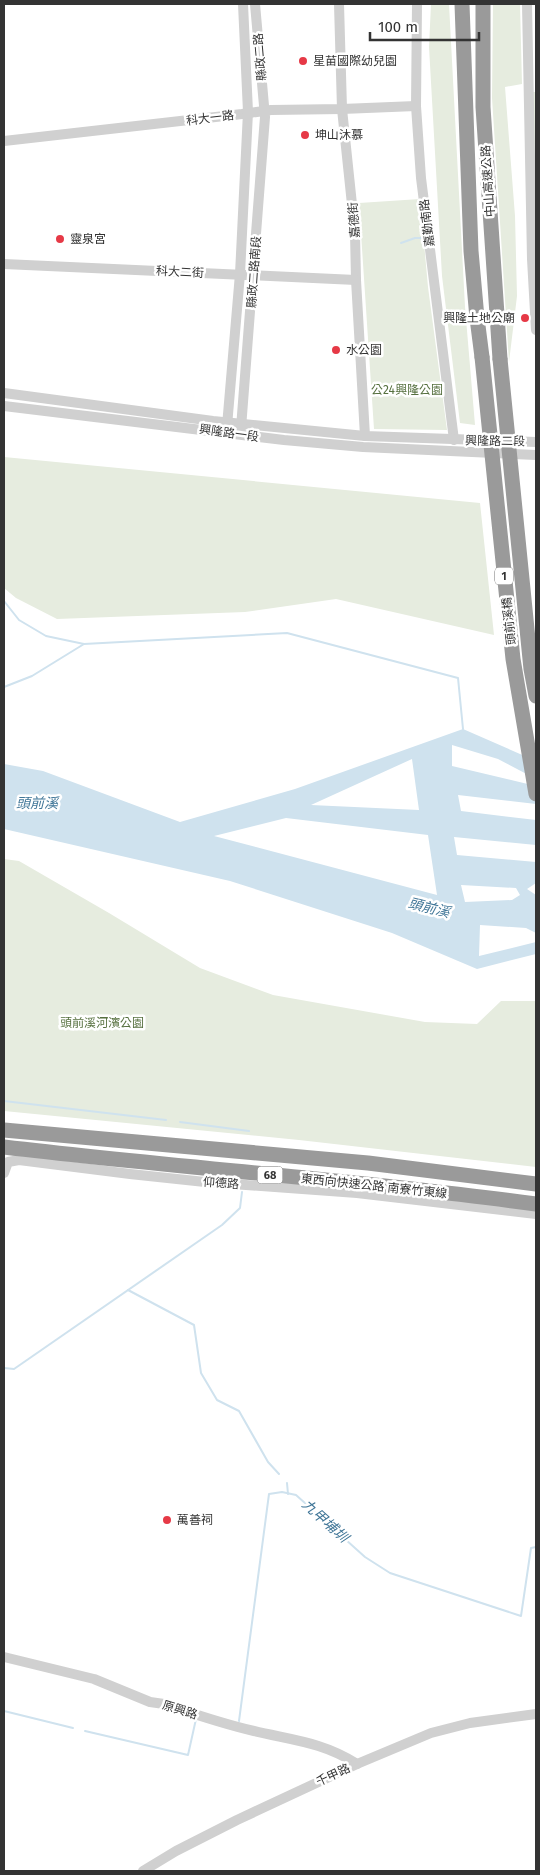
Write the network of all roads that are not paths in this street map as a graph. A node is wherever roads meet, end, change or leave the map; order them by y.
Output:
1 (244, 4) edge
2 (255, 4) edge
3 (339, 4) edge
4 (417, 4) edge
5 (462, 4) edge
6 (483, 4) edge
7 (526, 4) edge
8 (532, 92) edge
9 (416, 106) junction
10 (342, 109) junction
11 (264, 110) junction
12 (248, 112) junction
13 (4, 141) edge
14 (534, 227) edge
15 (534, 259) edge
16 (4, 264) edge
17 (240, 274) junction
18 (254, 275) junction
19 (356, 280) junction
20 (536, 330) edge
21 (482, 357) joint
22 (500, 359) joint
23 (4, 393) edge
24 (4, 406) edge
25 (228, 422) junction
26 (241, 429) junction
27 (226, 432) junction
28 (365, 436) junction
29 (454, 440) junction
30 (536, 442) edge
31 (455, 452) joint
32 (536, 455) edge
33 (536, 696) edge
34 (536, 794) edge
35 (4, 1130) edge
36 (4, 1147) edge
37 (4, 1173) edge
38 (536, 1184) edge
39 (536, 1204) edge
40 (536, 1214) edge
41 (4, 1657) edge
42 (536, 1714) edge
43 (357, 1764) junction
44 (142, 1871) edge

1 - 12 street, 縣政二路南段
2 - 11 street, 縣政二路
3 - 10 street, 嘉德街
4 - 9 street, 嘉勤南路
5 - 21 highway, 中山高速公路 / 1
6 - 22 highway, 中山高速公路 / 1
7 - 8 street
8 - 14 street
9 - 10 street, 科大一路
9 - 29 street, 嘉勤南路
10 - 11 street, 科大一路
10 - 19 street, 嘉德街
11 - 12 street, 科大一路
11 - 18 street, 縣政二路南段
12 - 13 street, 科大一路
12 - 17 street, 縣政二路南段
14 - 15 street
15 - 20 street
16 - 17 street, 科大二街
17 - 18 street, 科大二街
17 - 25 street, 縣政二路南段
18 - 19 street, 科大二街
18 - 26 street, 縣政二路南段
19 - 28 street, 嘉德街
21 - 34 highway, 頭前溪橋 / 1, bridge
22 - 33 highway, 頭前溪橋 / 1, bridge
23 - 25 street, 興隆路一段
24 - 27 street, 興隆路一段
25 - 26 street, 興隆路一段
25 - 27 street, 縣政二路南段
26 - 27 street, 興隆路一段
26 - 28 street, 興隆路一段
26 - 31 street, 興隆路一段
28 - 29 street, 興隆路一段
29 - 30 street, 興隆路二段
31 - 32 street, 興隆路二段
35 - 38 highway, 東西向快速公路 南寮竹東線 / 68
36 - 39 highway, 東西向快速公路 南寮竹東線 / 68
37 - 40 street, 仰德路
41 - 43 street, 原興路
42 - 43 street, 千甲路
43 - 44 street, 千甲路

